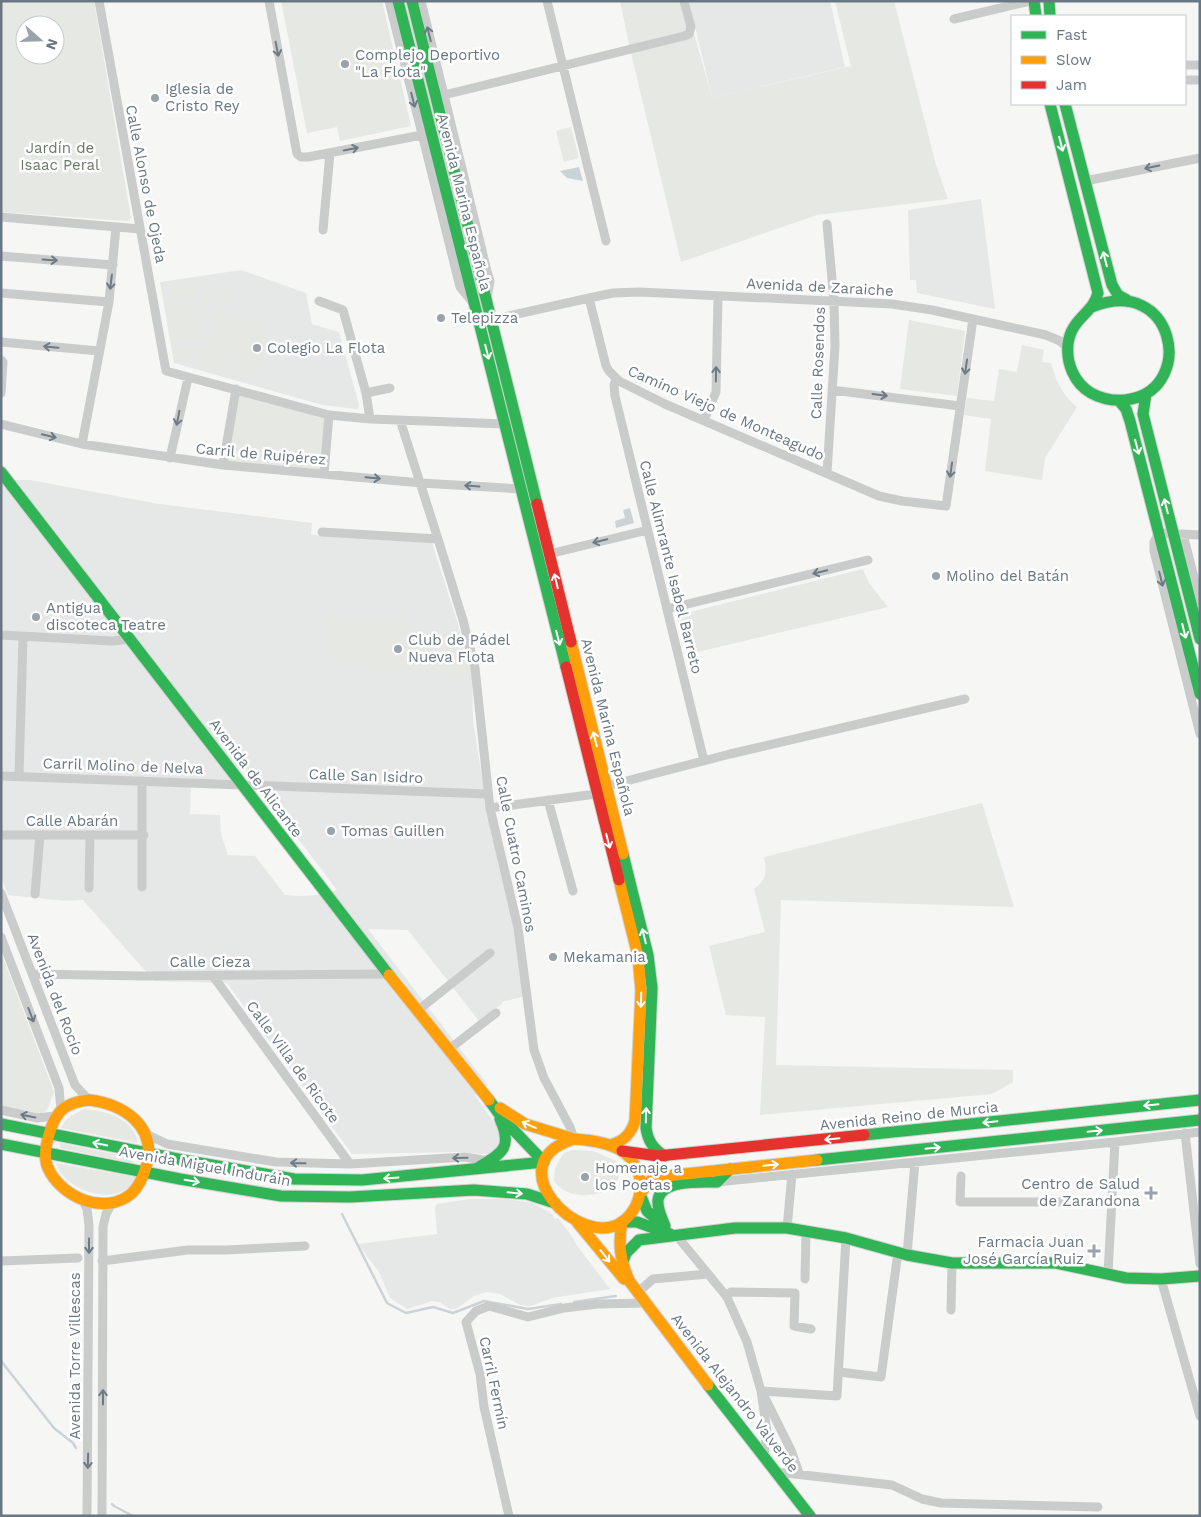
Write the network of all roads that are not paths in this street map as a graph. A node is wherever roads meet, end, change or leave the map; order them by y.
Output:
1 (98, 1) edge
2 (269, 1) edge
3 (389, 1) edge
4 (398, 1) edge
5 (421, 1) edge
6 (547, 1) edge
7 (684, 1) edge
8 (1030, 1) edge
9 (1034, 1) edge
10 (1049, 1) edge
11 (412, 5) edge
12 (1036, 15) edge
13 (1050, 15) edge
14 (954, 18) dead end
15 (1186, 65) edge
16 (1200, 65) edge
17 (564, 66) junction
18 (1186, 80) edge
19 (1200, 80) edge
20 (444, 95) junction
21 (1050, 105) edge
22 (1065, 105) edge
23 (422, 135) junction
24 (330, 154) junction
25 (1200, 158) edge
26 (1085, 182) junction
27 (1, 217) edge
28 (827, 224) dead end
29 (116, 228) junction
30 (140, 229) junction
31 (323, 230) dead end
32 (456, 236) junction
33 (606, 241) dead end
34 (1, 256) edge
35 (453, 261) junction
36 (113, 265) junction
37 (1, 293) edge
38 (718, 296) junction
39 (589, 298) junction
40 (1127, 300) junction
41 (319, 301) dead end
42 (834, 301) junction
43 (109, 302) junction
44 (481, 304) junction
45 (1092, 307) junction
46 (973, 319) junction
47 (485, 322) junction
48 (1071, 331) junction
49 (1046, 335) junction
50 (1, 342) edge
51 (1068, 348) junction
52 (99, 351) junction
53 (1, 360) edge
54 (188, 378) junction
55 (616, 379) junction
56 (390, 388) dead end
57 (236, 389) junction
58 (832, 390) junction
59 (1, 393) edge
60 (366, 393) junction
61 (1146, 394) junction
62 (1120, 402) junction
63 (960, 406) junction
64 (329, 415) junction
65 (370, 419) junction
66 (400, 420) junction
67 (704, 420) junction
68 (511, 422) junction
69 (1, 424) edge
70 (82, 444) junction
71 (170, 458) junction
72 (223, 465) junction
73 (1, 472) edge
74 (826, 473) junction
75 (324, 474) junction
76 (421, 482) junction
77 (1, 488) edge
78 (521, 489) junction
79 (32, 512) junction
80 (648, 530) junction
81 (322, 532) dead end
82 (1159, 533) junction
83 (1178, 534) junction
84 (1200, 535) edge
85 (438, 539) junction
86 (549, 554) junction
87 (868, 560) dead end
88 (1200, 601) edge
89 (667, 609) junction
90 (1, 635) edge
91 (23, 636) junction
92 (1200, 639) edge
93 (132, 640) junction
94 (1200, 694) edge
95 (965, 699) dead end
96 (1200, 734) edge
97 (704, 761) junction
98 (1, 776) edge
99 (19, 776) junction
100 (142, 781) junction
101 (243, 785) junction
102 (607, 786) junction
103 (488, 794) junction
104 (596, 794) junction
105 (548, 800) junction
106 (490, 808) junction
107 (1, 834) edge
108 (40, 835) junction
109 (90, 835) junction
110 (144, 835) junction
111 (142, 887) dead end
112 (89, 888) dead end
113 (573, 891) dead end
114 (1, 893) edge
115 (35, 894) dead end
116 (1, 937) edge
117 (490, 953) dead end
118 (33, 974) junction
119 (387, 974) junction
120 (213, 976) junction
121 (18, 980) junction
122 (417, 1011) junction
123 (496, 1013) dead end
124 (448, 1050) junction
125 (89, 1100) junction
126 (1200, 1100) edge
127 (490, 1101) junction
128 (1, 1110) edge
129 (58, 1113) junction
130 (499, 1116) junction
131 (1200, 1120) edge
132 (1, 1124) edge
133 (1200, 1132) edge
134 (144, 1133) junction
135 (1185, 1133) junction
136 (50, 1134) junction
137 (574, 1139) junction
138 (1115, 1142) junction
139 (1, 1144) edge
140 (611, 1145) junction
141 (622, 1151) junction
142 (46, 1152) junction
143 (148, 1153) junction
144 (665, 1156) junction
145 (490, 1161) junction
146 (544, 1162) junction
147 (915, 1162) junction
148 (350, 1164) junction
149 (508, 1167) junction
150 (477, 1169) junction
151 (730, 1169) junction
152 (144, 1172) junction
153 (792, 1174) junction
154 (961, 1176) dead end
155 (751, 1178) junction
156 (717, 1182) junction
157 (640, 1194) junction
158 (82, 1199) junction
159 (1112, 1202) junction
160 (112, 1203) junction
161 (555, 1203) junction
162 (576, 1221) junction
163 (622, 1222) junction
164 (787, 1228) junction
165 (806, 1231) junction
166 (670, 1232) junction
167 (846, 1238) junction
168 (305, 1246) dead end
169 (903, 1253) junction
170 (78, 1258) dead end
171 (1, 1261) edge
172 (102, 1261) junction
173 (952, 1263) junction
174 (622, 1264) junction
175 (1200, 1264) edge
176 (708, 1274) junction
177 (1108, 1274) junction
178 (1200, 1276) edge
179 (805, 1279) dead end
180 (1161, 1279) junction
181 (636, 1291) junction
182 (726, 1296) junction
183 (645, 1303) junction
184 (952, 1310) dead end
185 (811, 1329) dead end
186 (838, 1372) junction
187 (761, 1391) junction
188 (1200, 1416) edge
189 (764, 1456) junction
190 (777, 1472) junction
191 (799, 1474) junction
192 (1098, 1507) dead end
193 (102, 1515) edge
194 (87, 1516) edge
195 (509, 1516) edge
196 (810, 1516) edge

1 - 30 street, Calle Alonso de Ojeda
2 -> 24 street
3 -> 23 street, Avenida Marina Española
4 - 32 main road, Avenida Marina Española
20 -> 5 street, Avenida Marina Española
6 - 17 street
7 - 17 street
8 - 14 street
9 - 12 main road
10 - 13 main road
11 - 44 main road, Avenida Marina Española
15 - 16 street
17 - 20 street
17 - 33 street
18 - 19 street
20 - 44 street, Avenida Marina Española
21 -> 45 main road
22 - 26 main road
24 -> 23 street
23 - 35 street, Avenida Marina Española
24 - 31 street
25 -> 26 street
40 -> 26 main road
27 - 29 street
28 - 42 street, Calle Rosendos
29 - 30 street
29 - 36 street
30 - 54 street, Calle Alonso de Ojeda
32 - 35 street
32 - 44 main road, Avenida Marina Española
34 -> 36 street
35 - 44 street, Avenida Marina Española
36 -> 43 street
37 - 43 street
38 - 39 street, Avenida de Zaraiche
38 - 42 street, Avenida de Zaraiche
67 -> 38 street
39 - 47 street
39 - 55 street, Camino Viejo de Monteagudo
40 - 45 main road
40 - 61 main road
41 - 60 street
42 - 46 street, Avenida de Zaraiche
42 - 58 street, Calle Rosendos
43 - 52 street
44 - 47 main road
45 - 48 main road
46 - 49 street, Avenida de Zaraiche
46 -> 63 street
47 - 68 main road
48 - 49 street, Avenida de Zaraiche
48 - 51 main road
49 - 51 street, Avenida de Zaraiche
52 -> 50 street
51 - 62 main road
52 - 70 street
53 - 59 street
54 - 57 street
54 -> 71 street
55 - 67 street, Camino Viejo de Monteagudo
55 - 80 street, Calle Alimrante Isabel Barreto
56 - 60 street
57 - 64 street
57 - 72 street
58 -> 63 street
58 - 74 street, Calle Rosendos
60 - 65 street
61 - 62 main road
83 -> 61 main road
62 -> 82 main road
63 -> 74 street, Camino Viejo de Monteagudo
64 - 65 street
64 - 75 street
65 - 66 street
66 - 68 street
66 - 76 street, Calle Cuatro Caminos
67 - 74 street, Camino Viejo de Monteagudo
68 - 78 main road, Avenida Marina Española
68 - 86 main road, Avenida Marina Española
69 -> 70 street, Carril de Ruipérez
70 - 71 street, Carril de Ruipérez
71 - 72 street, Carril de Ruipérez
72 - 75 street, Carril de Ruipérez
73 - 79 main road, Avenida de Alicante
75 -> 76 street, Carril de Ruipérez
78 -> 76 street, Carril de Ruipérez
76 - 85 street, Calle Cuatro Caminos
77 - 79 main road
78 -> 104 main road, Avenida Marina Española
79 - 93 main road, Avenida de Alicante
80 -> 86 street
80 - 89 street, Calle Alimrante Isabel Barreto
81 - 85 street
82 - 83 street
82 -> 94 main road
82 -> 96 street
83 - 84 street
83 - 88 street
83 - 92 main road
85 - 103 street, Calle Cuatro Caminos
102 -> 86 main road, Avenida Marina Española
87 -> 89 street
89 - 97 street, Calle Alimrante Isabel Barreto
90 - 91 street
91 - 93 street
91 - 99 street
93 - 101 main road, Avenida de Alicante
95 - 97 street
97 - 102 street
98 - 99 street, Carril Molino de Nelva
99 - 100 street, Carril Molino de Nelva
100 - 101 street, Carril Molino de Nelva
100 - 110 street
101 - 103 street, Calle San Isidro
101 - 119 main road, Avenida de Alicante
102 - 104 street
144 -> 102 main road, Avenida Marina Española
103 - 106 street, Calle Cuatro Caminos
104 - 105 street
104 -> 140 main road, Avenida Marina Española
105 - 106 street
105 - 113 street
106 - 137 street, Calle Cuatro Caminos
107 - 108 street, Calle Abarán
108 - 109 street, Calle Abarán
108 - 115 street
109 - 110 street, Calle Abarán
109 - 112 street
110 - 111 street
114 - 118 street, Avenida del Rocío
116 - 121 street, Avenida del Rocío
117 - 122 street
118 - 120 street, Calle Cieza
118 - 121 street
118 - 125 street, Avenida del Rocío
119 - 120 street, Calle Cieza
119 - 122 main road, Avenida de Alicante
120 - 148 street, Calle Villa de Ricote
121 -> 129 street, Avenida del Rocío
122 - 124 main road, Avenida de Alicante
123 - 124 street
124 - 127 main road, Avenida de Alicante
125 - 129 main road
125 - 134 main road
126 -> 144 main road, Avenida Reino de Murcia
127 - 130 main road, Avenida de Alicante
137 -> 127 main road, Avenida de Alicante
129 -> 128 street
129 - 136 main road
130 - 145 main road
130 - 146 main road, Avenida de Alicante
151 -> 131 main road
132 - 136 main road, Avenida Miguel Induráin
133 - 135 street
134 - 143 main road
148 -> 134 street
135 - 138 street
135 - 175 street
136 - 142 main road
143 -> 136 main road, Avenida Miguel Induráin
137 - 140 main road
137 - 146 main road
138 - 147 street
138 - 159 street
139 - 142 main road, Avenida Miguel Induráin
140 - 141 main road
141 - 144 main road, Avenida Reino de Murcia
141 - 157 main road
142 - 152 main road, Avenida Miguel Induráin
142 - 158 main road
150 -> 143 main road, Avenida Miguel Induráin
143 - 152 main road
145 -> 148 street
145 - 149 street
145 - 150 main road
146 - 149 main road, Avenida Miguel Induráin
146 - 161 main road
147 - 153 street
147 - 169 street
149 - 150 main road, Avenida Miguel Induráin
151 - 155 street
151 - 156 main road
151 - 157 main road
152 - 160 main road
152 -> 161 main road, Avenida Miguel Induráin
153 - 155 street
153 - 164 street
154 - 159 street
155 - 156 street
156 - 166 main road
157 - 163 main road
157 - 166 main road
158 - 160 main road
158 -> 194 street, Avenida Torre Villescas
159 - 177 street
160 - 172 street, Avenida Torre Villescas
161 - 162 main road
162 - 163 main road
162 -> 181 main road
163 - 166 main road
163 - 174 main road
164 - 165 main road
164 - 166 main road
165 - 167 main road
165 - 179 street
166 - 174 main road
166 - 176 street
167 - 169 main road
167 - 186 street
168 - 172 street
169 - 173 main road
169 - 186 street
170 - 171 street
193 -> 172 street, Avenida Torre Villescas
173 - 177 main road
173 - 184 street
174 - 181 main road
176 - 181 street
176 - 182 street
177 - 180 main road
178 - 180 main road
180 - 188 street
181 - 183 main road, Avenida Alejandro Valverde
182 - 185 street
182 - 187 street
183 - 189 main road, Avenida Alejandro Valverde
183 - 195 street, Carril Fermín
186 - 187 street
187 - 189 street
187 - 191 street
189 - 190 main road, Avenida Alejandro Valverde
190 - 191 street
190 - 196 main road, Avenida Alejandro Valverde
191 - 192 street

